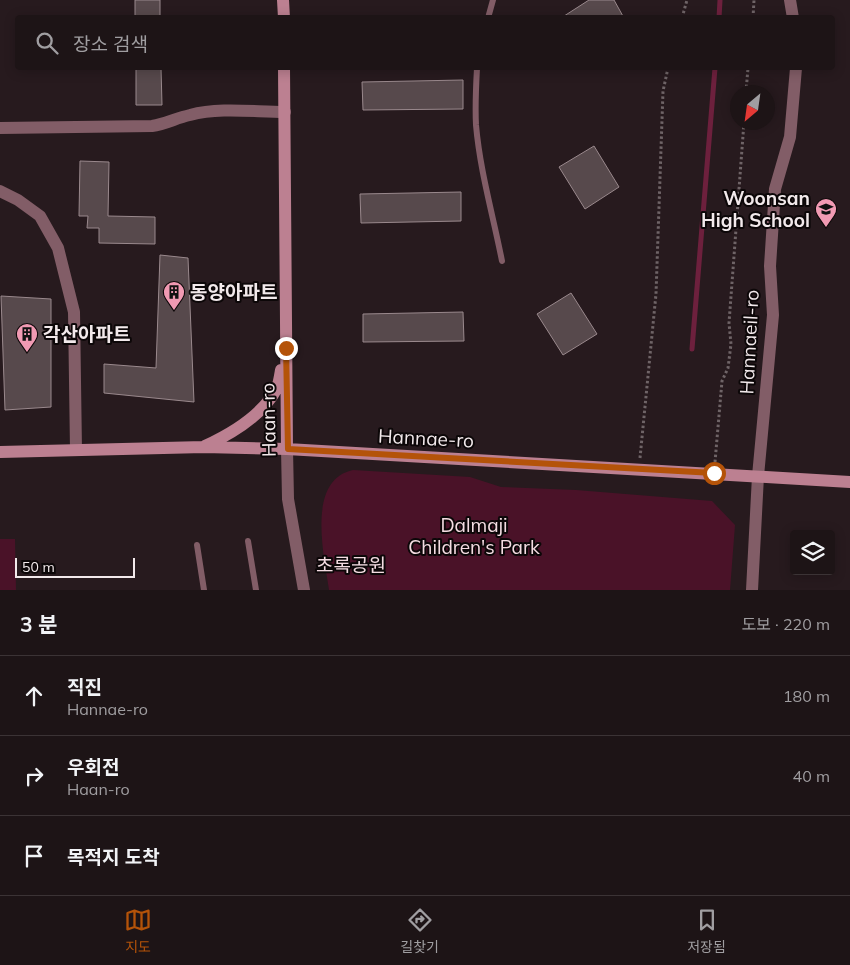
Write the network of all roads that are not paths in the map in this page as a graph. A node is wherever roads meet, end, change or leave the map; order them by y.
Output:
1 (284, 0) edge
2 (493, 0) edge
3 (790, 0) edge
4 (284, 15) edge
5 (489, 15) edge
6 (792, 15) edge
7 (284, 70) edge
8 (477, 70) edge
9 (796, 70) edge
10 (284, 112) junction
11 (0, 128) edge
12 (0, 191) edge
13 (502, 260) dead end
14 (286, 348) junction
15 (204, 447) junction
16 (288, 449) junction
17 (76, 450) junction
18 (0, 452) edge
19 (758, 476) junction
20 (850, 482) edge
21 (248, 541) dead end
22 (197, 545) dead end
23 (204, 590) edge
24 (256, 590) edge
25 (304, 590) edge
26 (752, 590) edge

1 - 4 main road
2 - 5 lane
3 - 6 street
7 - 10 main road, Haan-ro
8 - 13 lane
9 - 19 street, Hannaeil-ro
10 - 11 street
10 - 14 main road, Haan-ro
12 - 17 street
14 - 15 main road
14 - 16 main road, Haan-ro
15 - 16 main road, Hannae-ro
15 - 17 main road, Hannae-ro
16 - 19 main road, Hannae-ro
16 - 25 street, Haan-ro
17 - 18 main road, Hannae-ro
19 - 20 main road, Hannae-ro
19 - 26 street, Hannaeil-ro
21 - 24 lane
22 - 23 lane

